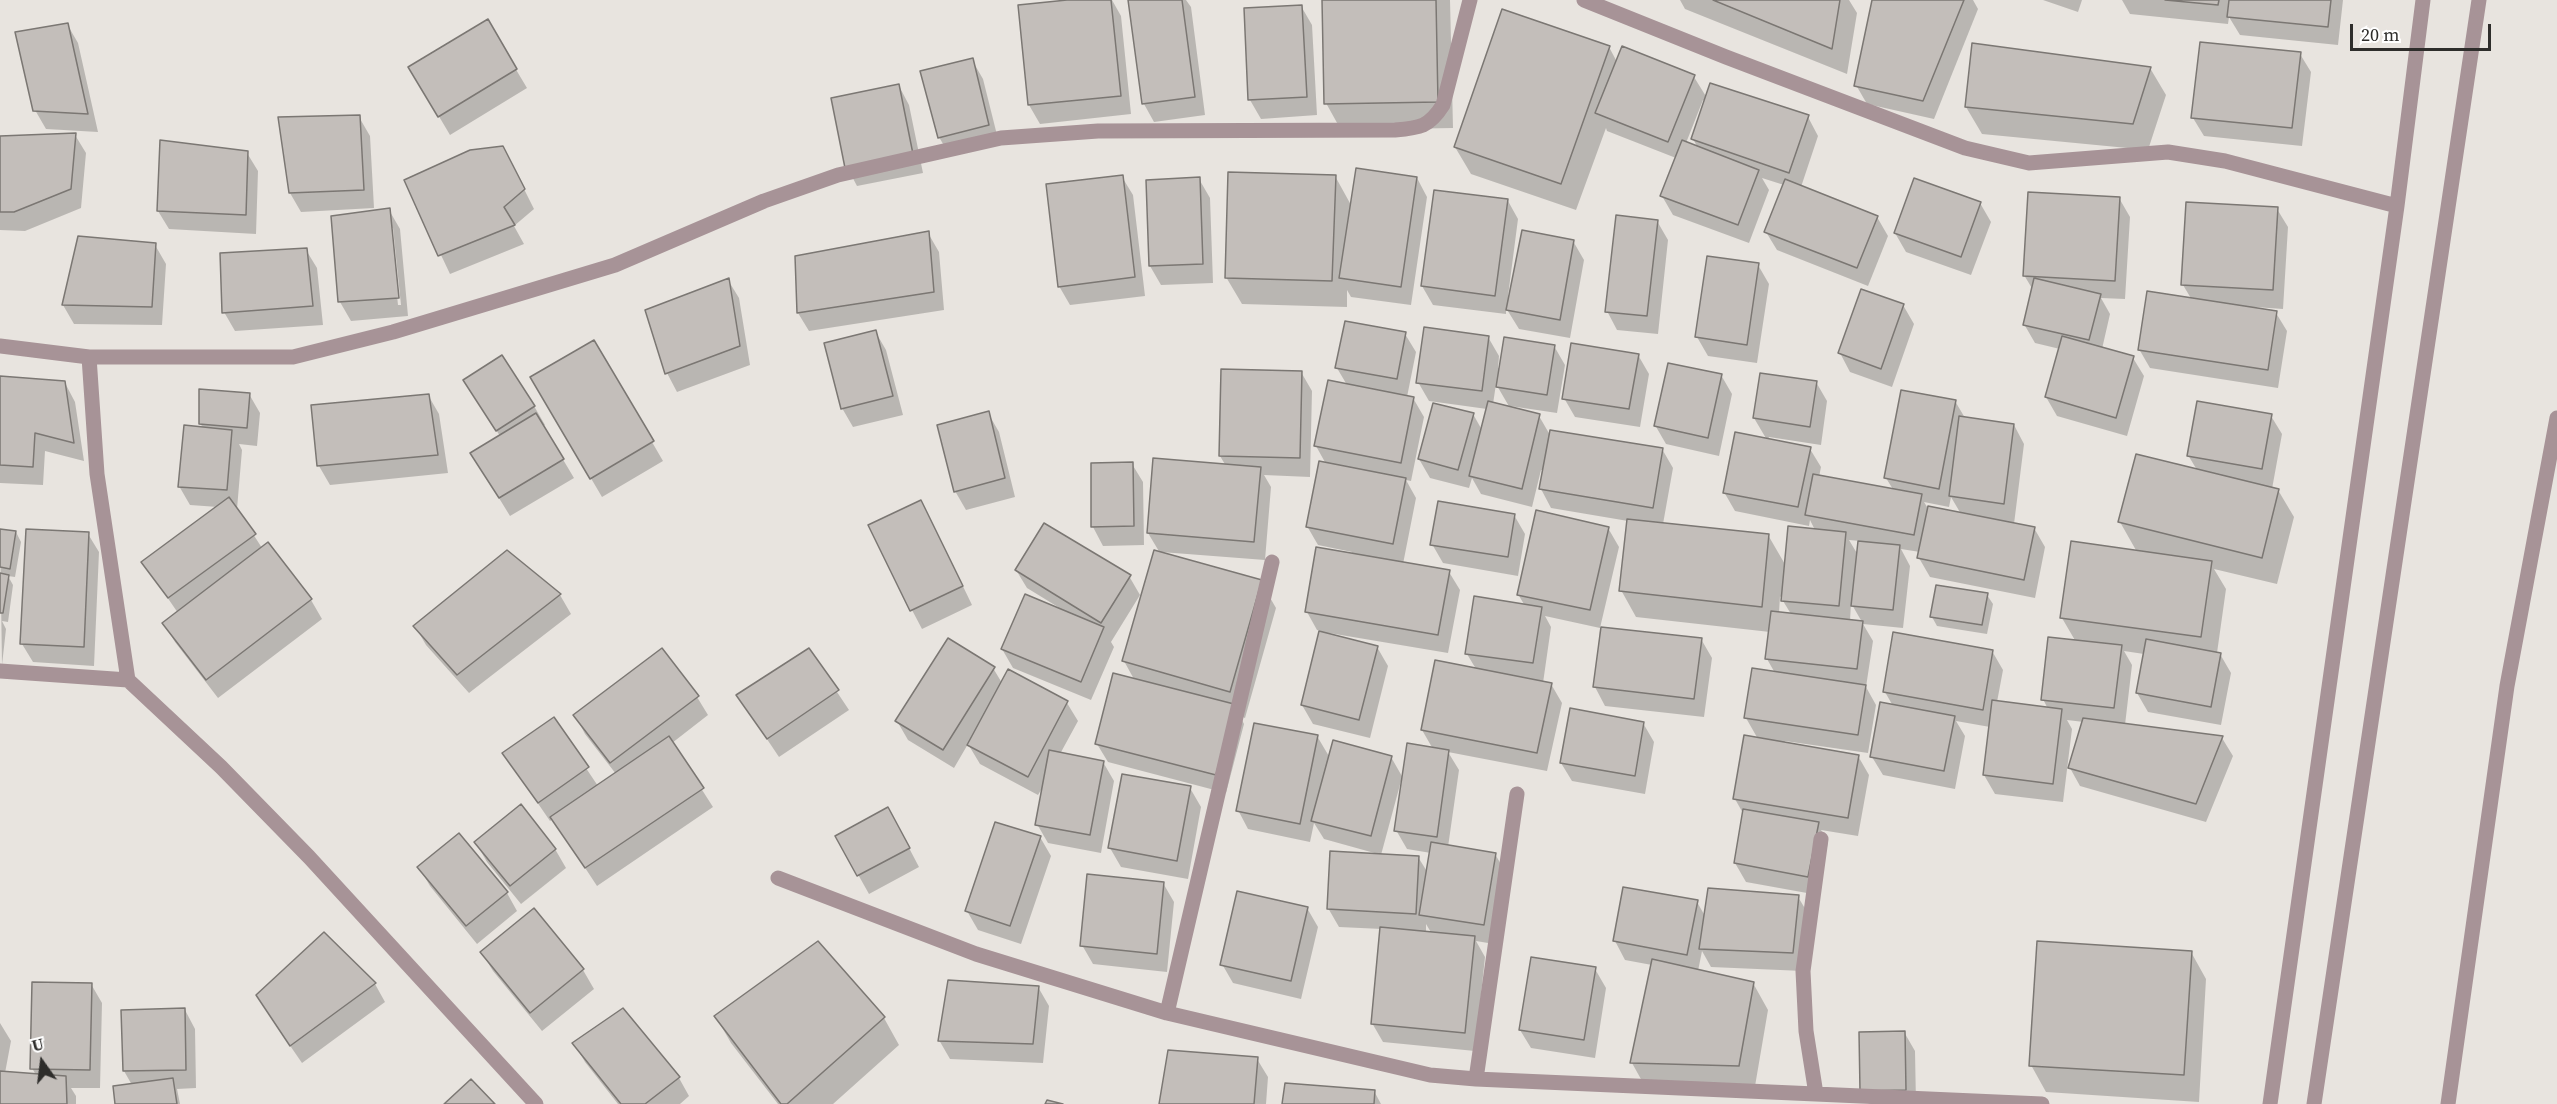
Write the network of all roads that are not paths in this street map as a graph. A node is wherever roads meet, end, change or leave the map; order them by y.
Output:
1 (1470, 0) edge
2 (1584, 0) edge
3 (2423, 0) edge
4 (2479, 0) edge
5 (2397, 206) junction
6 (0, 346) edge
7 (89, 357) junction
8 (2557, 418) edge
9 (1272, 562) dead end
10 (0, 671) edge
11 (128, 680) junction
12 (1517, 794) dead end
13 (1821, 839) dead end
14 (778, 878) dead end
15 (1167, 1012) junction
16 (1476, 1079) junction
17 (1816, 1094) junction
18 (536, 1104) edge
19 (2042, 1104) edge
20 (2270, 1104) edge
21 (2314, 1104) edge
22 (2448, 1104) edge

1 - 7 street
2 - 5 street
3 - 5 street
4 - 21 street
5 - 20 street
6 - 7 street
7 - 11 street
8 - 22 street
9 - 15 street
10 - 11 street
11 - 18 street
12 - 16 street
13 - 17 street
14 - 15 street
15 - 16 street
16 - 17 street
17 - 19 street

